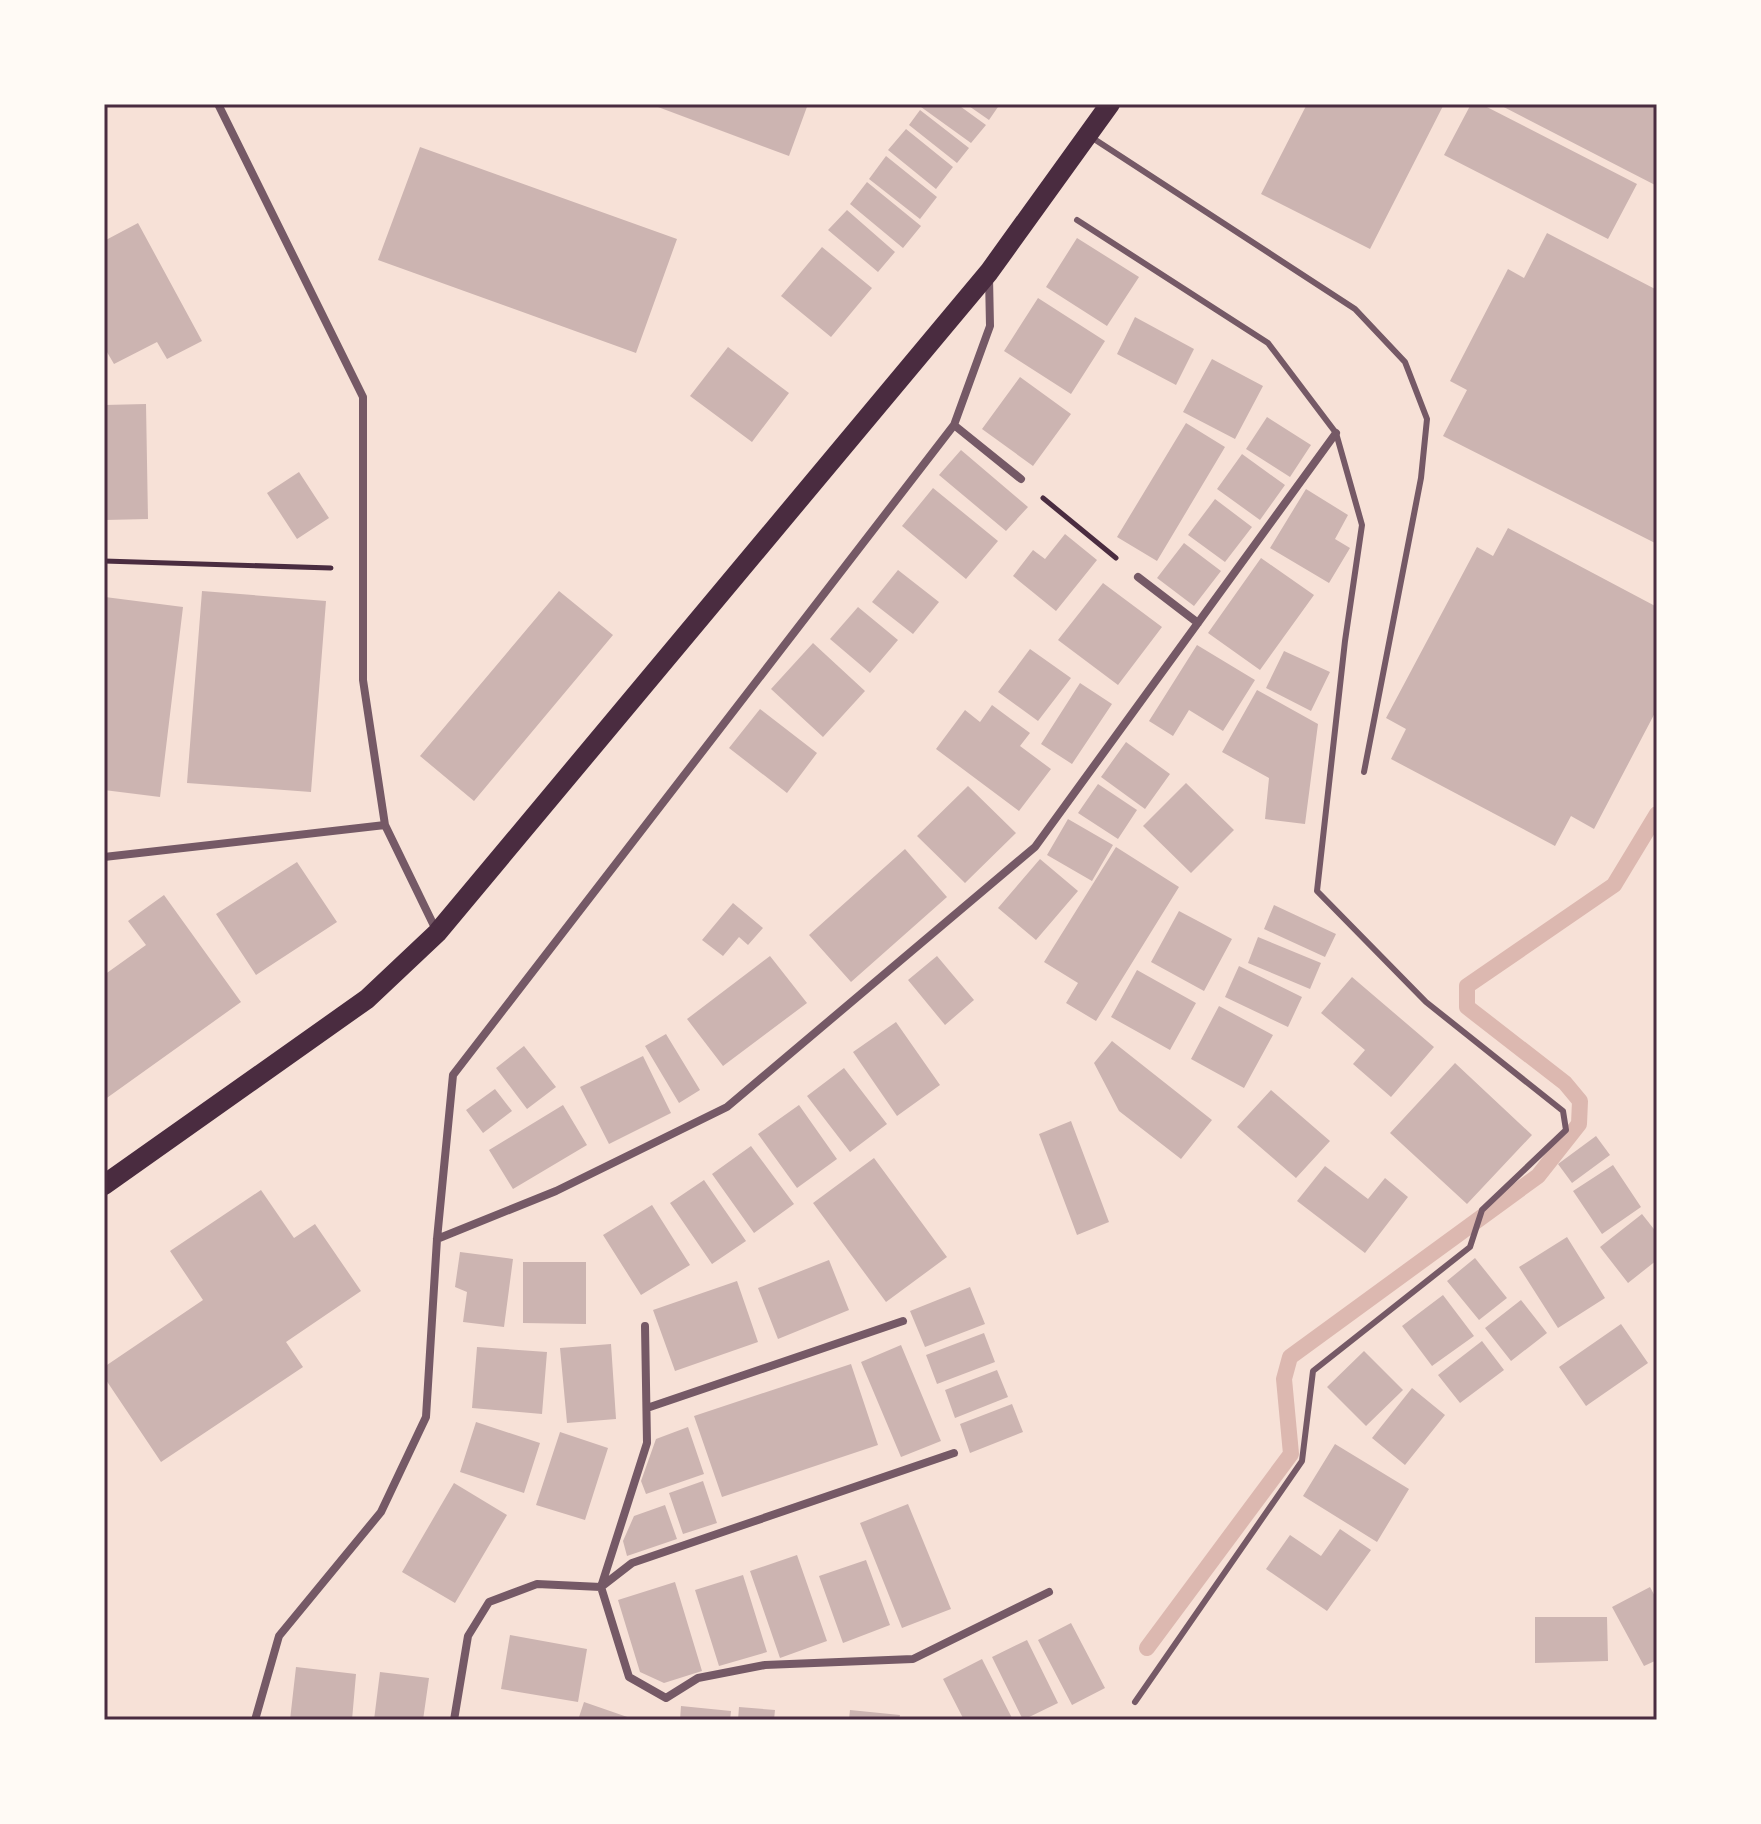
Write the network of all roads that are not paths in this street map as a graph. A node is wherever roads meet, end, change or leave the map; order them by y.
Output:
1 (218, 104) edge
2 (1110, 104) edge
3 (1088, 135) junction
4 (1077, 220) dead end
5 (989, 272) junction
6 (954, 425) junction
7 (1336, 433) junction
8 (1021, 479) road end
9 (1138, 577) road end
10 (1198, 623) junction
11 (1364, 772) dead end
12 (385, 825) junction
13 (104, 857) edge
14 (437, 933) junction
15 (104, 1185) edge
16 (437, 1239) junction
17 (903, 1321) dead end
18 (645, 1326) dead end
19 (647, 1408) junction
20 (954, 1453) dead end
21 (104, 1584) edge
22 (601, 1587) junction
23 (1049, 1592) dead end
24 (104, 1618) edge
25 (1135, 1702) dead end
26 (255, 1720) edge
27 (454, 1720) edge

1 - 12 street
2 - 3 main road
3 - 5 main road
3 - 11 lane
4 - 7 lane
5 - 6 street
5 - 14 main road
6 - 8 street
6 - 16 street
7 - 10 street
7 - 25 lane
9 - 10 street
10 - 16 street
12 - 13 street
12 - 14 street
14 - 15 main road
16 - 26 street
17 - 19 street
18 - 19 street
19 - 22 street
20 - 22 street
21 - 24 lane
22 - 23 street
22 - 27 street

